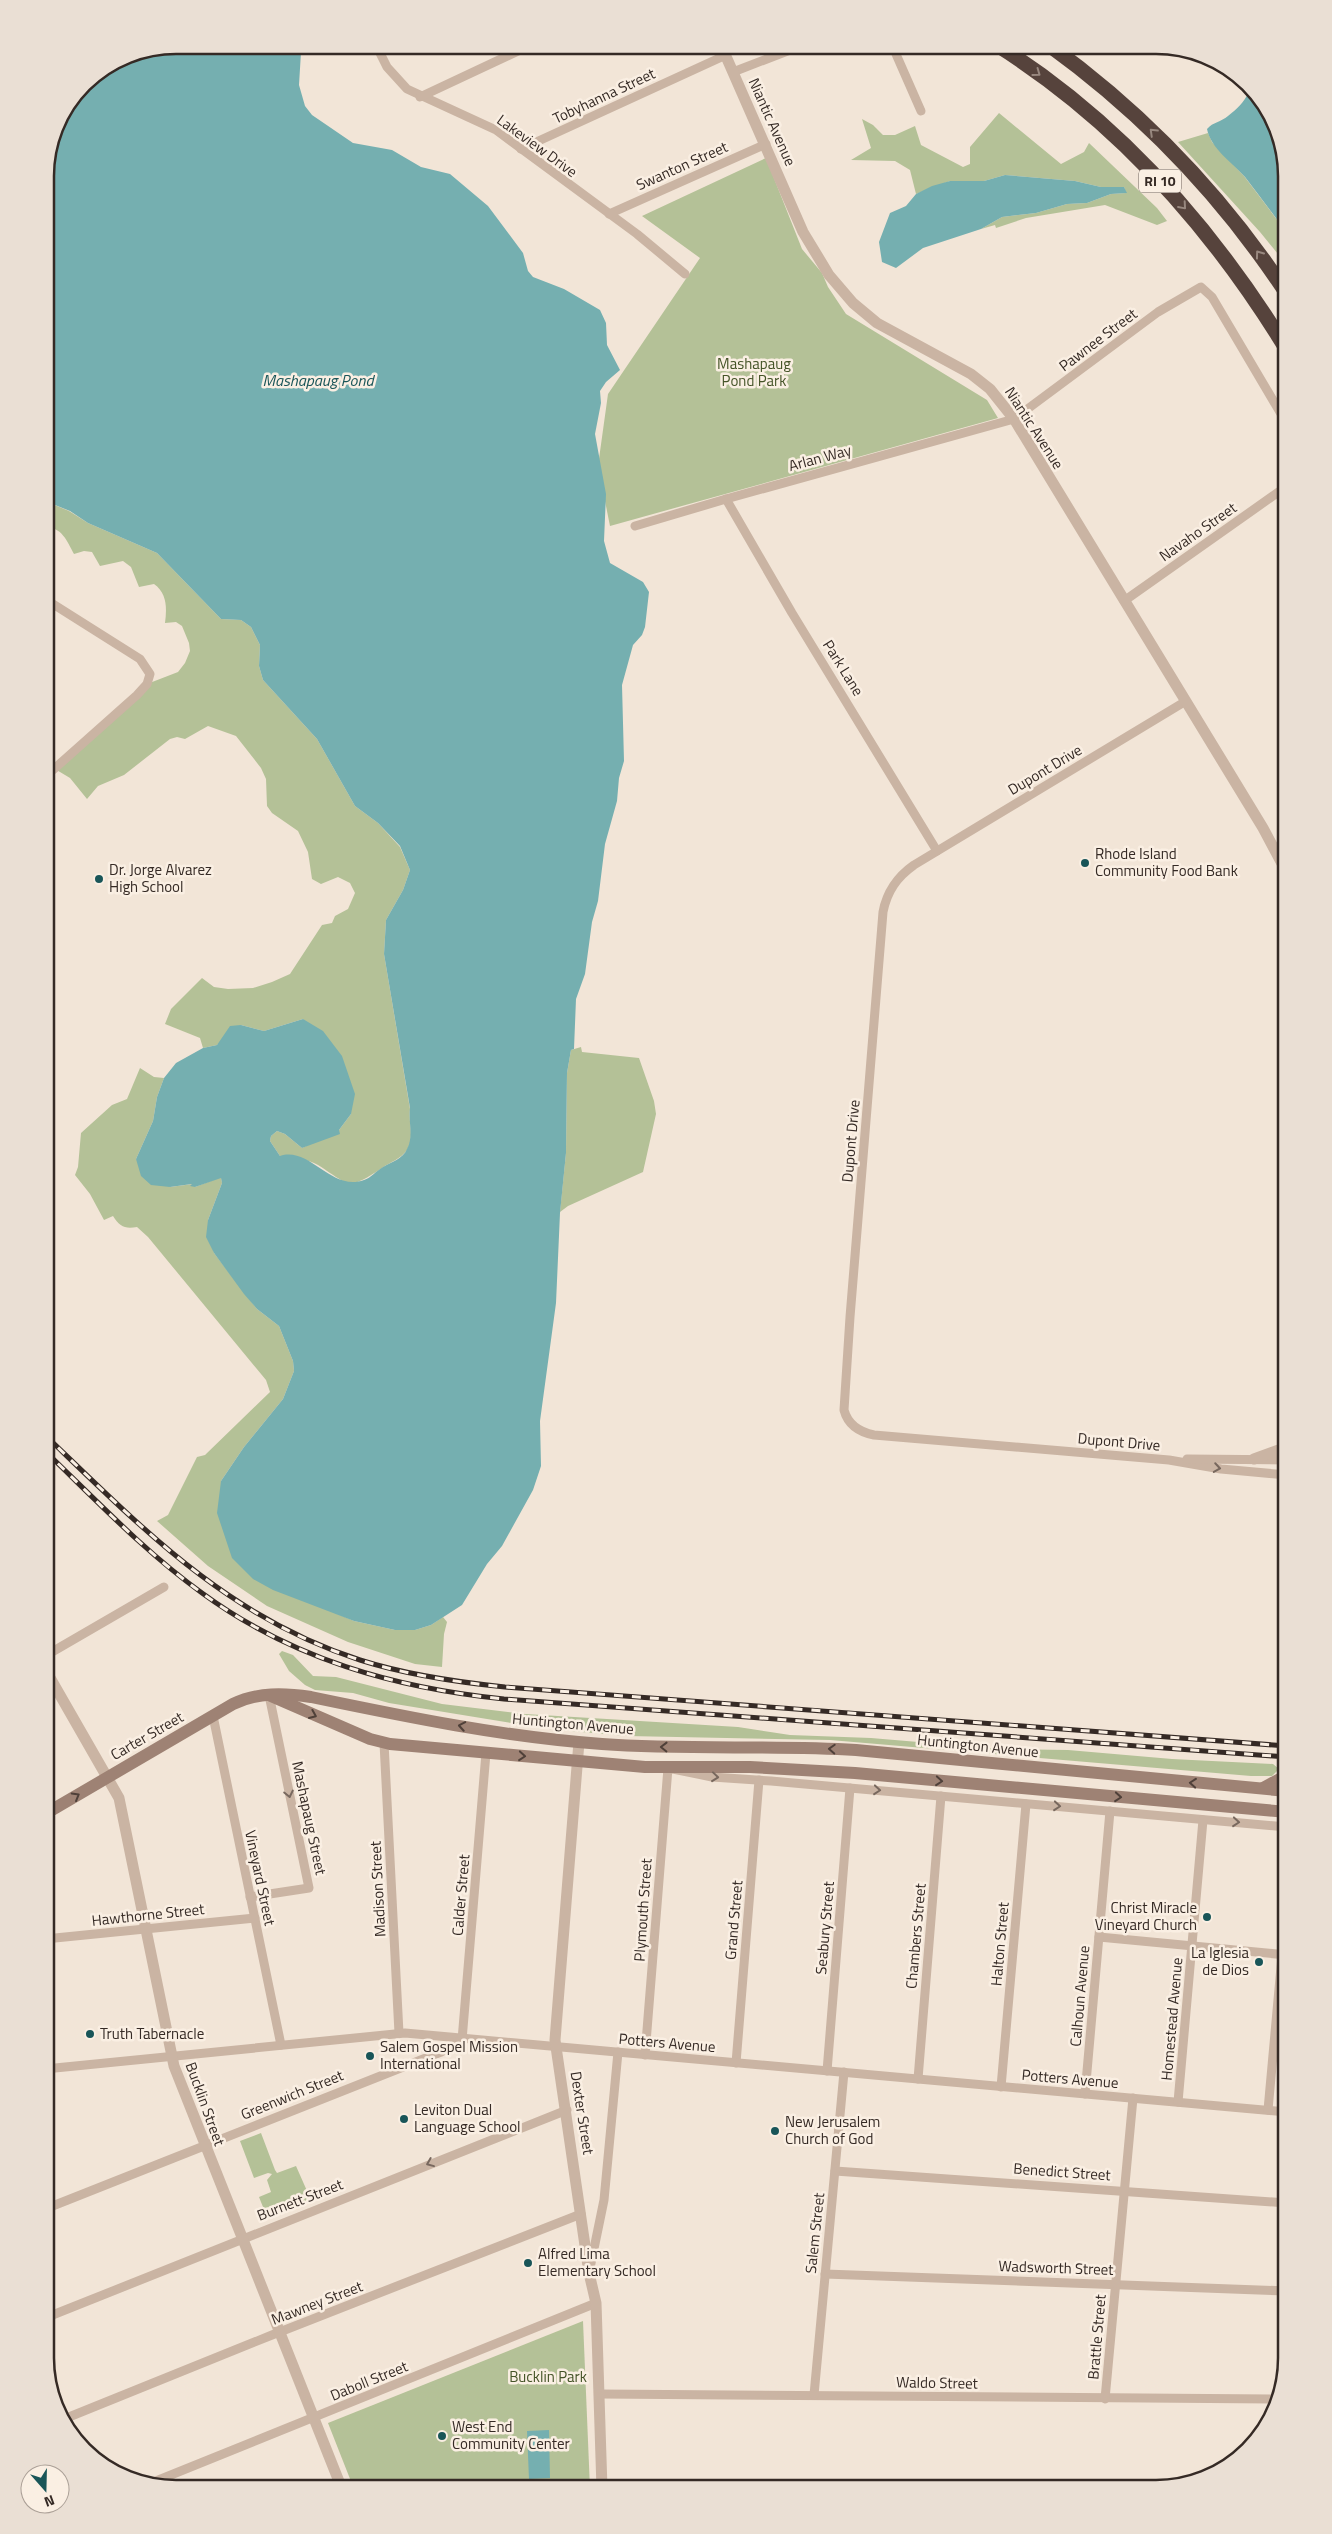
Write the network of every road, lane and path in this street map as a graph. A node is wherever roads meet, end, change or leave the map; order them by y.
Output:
1 (381, 54) edge
2 (512, 54) edge
3 (716, 54) edge
4 (726, 54) edge
5 (780, 54) edge
6 (896, 54) edge
7 (1010, 54) edge
8 (1060, 54) edge
9 (734, 72) junction
10 (420, 97) junction
11 (921, 111) dead end
12 (766, 144) junction
13 (521, 149) junction
14 (609, 214) junction
15 (685, 274) dead end
16 (1278, 282) edge
17 (1278, 336) edge
18 (1278, 409) edge
19 (1014, 419) junction
20 (1278, 492) edge
21 (726, 499) junction
22 (635, 526) dead end
23 (1124, 600) junction
24 (54, 606) edge
25 (1186, 701) junction
26 (54, 768) edge
27 (937, 851) junction
28 (1278, 856) edge
29 (1278, 1450) edge
30 (1254, 1459) junction
31 (1169, 1460) junction
32 (1278, 1460) edge
33 (1278, 1474) edge
34 (164, 1587) dead end
35 (54, 1651) edge
36 (54, 1684) edge
37 (269, 1695) junction
38 (213, 1716) junction
39 (579, 1742) junction
40 (384, 1743) junction
41 (486, 1753) junction
42 (578, 1761) junction
43 (668, 1768) junction
44 (108, 1777) junction
45 (759, 1780) junction
46 (1278, 1780) edge
47 (850, 1788) junction
48 (1259, 1789) junction
49 (1278, 1791) edge
50 (941, 1796) junction
51 (1026, 1804) junction
52 (54, 1809) edge
53 (1110, 1811) junction
54 (1278, 1811) edge
55 (1203, 1820) junction
56 (1278, 1826) edge
57 (250, 1897) junction
58 (255, 1918) junction
59 (146, 1929) junction
60 (1099, 1937) junction
61 (54, 1939) edge
62 (1192, 1946) junction
63 (1278, 1953) edge
64 (1278, 2018) edge
65 (399, 2033) junction
66 (463, 2039) junction
67 (281, 2045) junction
68 (556, 2047) junction
69 (618, 2052) junction
70 (645, 2055) junction
71 (173, 2056) junction
72 (736, 2063) junction
73 (54, 2068) edge
74 (827, 2071) junction
75 (844, 2072) junction
76 (918, 2079) junction
77 (1001, 2086) junction
78 (1085, 2094) junction
79 (1132, 2098) junction
80 (1178, 2102) junction
81 (567, 2110) junction
82 (1268, 2110) junction
83 (1278, 2111) edge
84 (204, 2145) junction
85 (835, 2170) junction
86 (1124, 2191) junction
87 (1278, 2202) edge
88 (54, 2205) edge
89 (581, 2214) junction
90 (242, 2238) junction
91 (589, 2273) junction
92 (824, 2274) junction
93 (1116, 2284) junction
94 (1278, 2291) edge
95 (596, 2303) junction
96 (54, 2314) edge
97 (279, 2332) junction
98 (600, 2394) junction
99 (814, 2395) junction
100 (1106, 2399) junction
101 (1271, 2399) edge
102 (69, 2417) edge
103 (313, 2417) junction
104 (161, 2479) edge
105 (338, 2480) edge
106 (602, 2480) edge

1 - 10 street, Lakeview Drive
2 - 10 street
3 - 13 street, Tobyhanna Street
4 - 9 street, Niantic Avenue
5 - 9 street
6 - 11 street
7 -> 17 highway, RI 10
16 -> 8 highway, RI 10
9 - 12 street, Niantic Avenue
10 - 13 street, Lakeview Drive
12 - 14 street, Swanton Street
12 - 19 street, Niantic Avenue
13 - 14 street, Lakeview Drive
14 - 15 street, Lakeview Drive
18 - 19 street, Pawnee Street
19 - 21 street, Arlan Way
19 - 23 street, Niantic Avenue
20 - 23 street, Navaho Street
21 - 22 street, Arlan Way
21 - 27 street, Park Lane
23 - 25 street, Niantic Avenue
24 - 26 street
25 - 27 street, Dupont Drive
25 - 28 street, Niantic Avenue
27 - 31 street, Dupont Drive
29 - 30 street
30 - 31 street, Dupont Drive
30 - 32 street, Dupont Drive
31 -> 33 street, Dupont Drive
34 - 35 street
36 - 44 street, Bucklin Street
37 - 38 main road, Carter Street
39 -> 37 main road, Huntington Avenue
37 -> 40 main road
37 -> 57 street, Mashapaug Street
38 - 44 main road, Carter Street
38 - 57 street, Vineyard Street
39 - 42 street, Dexter Street
48 -> 39 main road, Huntington Avenue
40 - 41 main road
40 - 65 street, Madison Street
41 -> 42 main road
41 - 66 street, Calder Street
42 - 43 main road
42 - 68 street, Dexter Street
43 -> 45 street
43 -> 54 main road
43 - 70 street, Plymouth Street
52 -> 44 main road, Carter Street
44 - 59 street, Bucklin Street
45 - 47 street
45 - 72 street, Grand Street
46 - 48 main road
47 -> 50 street
47 - 74 street, Seabury Street
48 - 49 main road, Huntington Avenue
50 - 51 street
50 - 76 street, Chambers Street
51 -> 53 street
51 - 77 street, Halton Street
53 - 55 street
53 - 60 street, Calhoun Avenue
55 -> 56 street
55 - 62 street, Homestead Avenue
57 - 58 street, Vineyard Street
58 - 59 street, Hawthorne Street
58 - 67 street, Vineyard Street
59 - 61 street, Hawthorne Street
59 - 71 street, Bucklin Street
60 - 62 street
60 - 78 street, Calhoun Avenue
62 - 63 street
62 - 80 street, Homestead Avenue
64 - 82 street
65 - 66 street, Potters Avenue
65 - 67 street, Potters Avenue
66 - 68 street, Potters Avenue
66 - 84 street, Greenwich Street
67 - 71 street, Potters Avenue
68 - 69 street, Potters Avenue
68 - 81 street, Dexter Street
69 - 70 street, Potters Avenue
69 - 91 street
70 - 72 street, Potters Avenue
71 - 73 street, Potters Avenue
71 - 84 street, Bucklin Street
72 - 74 street, Potters Avenue
74 - 75 street, Potters Avenue
75 - 76 street, Potters Avenue
75 - 85 street, Salem Street
76 - 77 street, Potters Avenue
77 - 78 street, Potters Avenue
78 - 79 street, Potters Avenue
79 - 80 street, Potters Avenue
79 - 86 street, Brattle Street
80 - 82 street, Potters Avenue
81 - 89 street, Dexter Street
81 -> 90 street, Burnett Street
82 - 83 street, Potters Avenue
84 - 88 street, Greenwich Street
84 - 90 street, Bucklin Street
85 - 86 street, Benedict Street
85 - 92 street, Salem Street
86 - 87 street, Benedict Street
86 - 93 street, Brattle Street
89 - 91 street, Dexter Street
89 - 97 street, Mawney Street
90 - 96 street, Burnett Street
90 - 97 street, Bucklin Street
91 - 95 street, Dexter Street
92 - 93 street, Wadsworth Street
92 - 99 street, Salem Street
93 - 94 street, Wadsworth Street
93 - 100 street, Brattle Street
95 - 98 street, Dexter Street
95 - 103 street, Daboll Street
97 - 102 street, Mawney Street
97 - 103 street, Bucklin Street
98 - 99 street, Waldo Street
98 - 106 street, Dexter Street
99 - 100 street, Waldo Street
100 - 101 street, Waldo Street
103 - 104 street, Daboll Street
103 - 105 street, Bucklin Street

